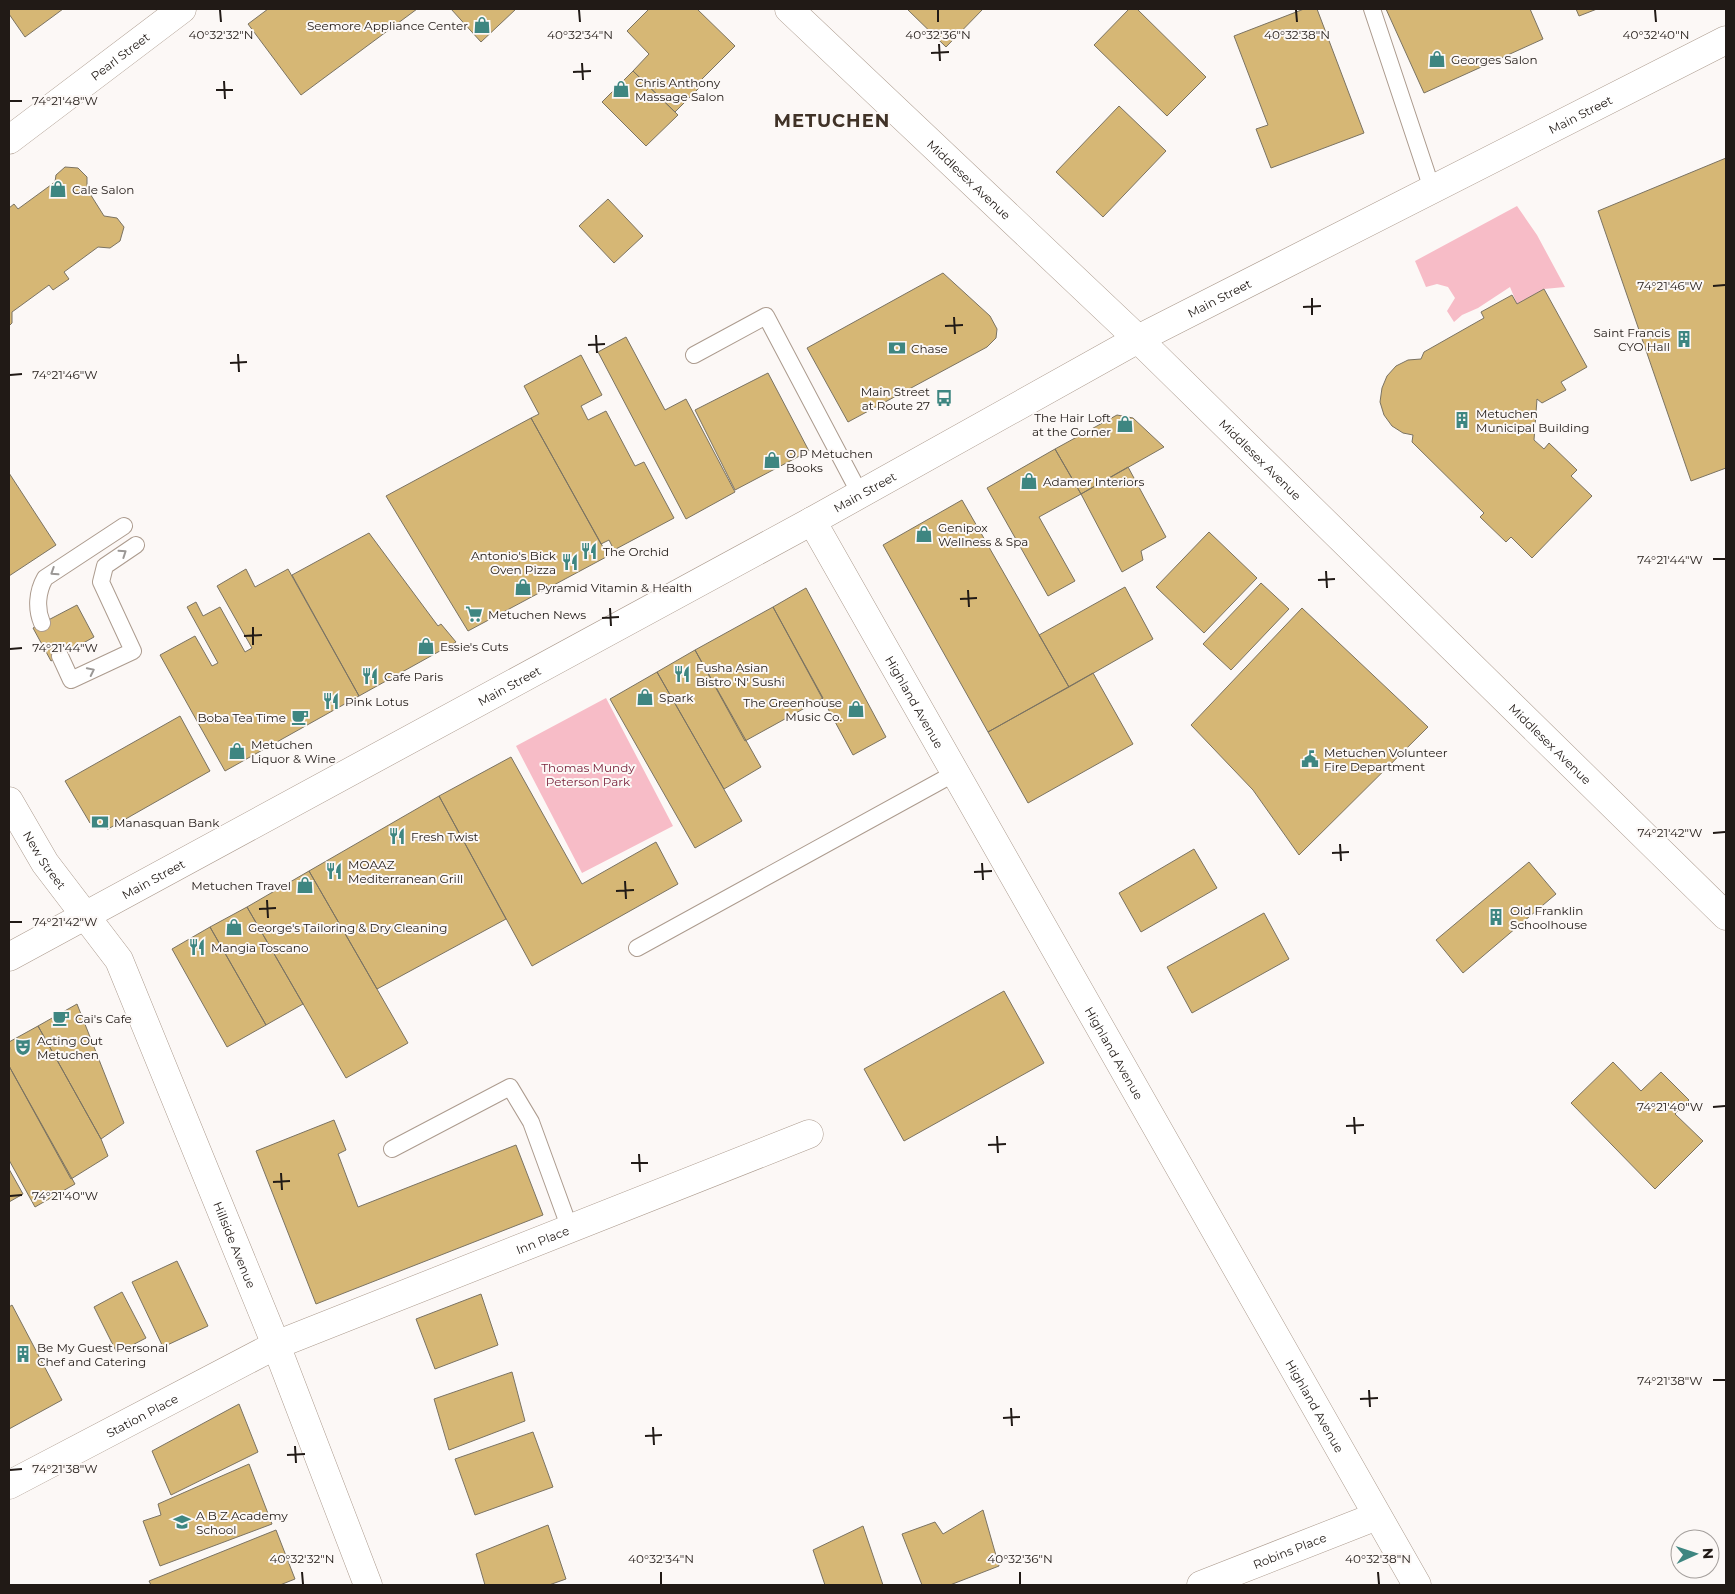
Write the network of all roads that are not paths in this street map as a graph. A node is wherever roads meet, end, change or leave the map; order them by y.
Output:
1 (182, 9) edge
2 (790, 9) edge
3 (1372, 9) edge
4 (1726, 40) edge
5 (9, 140) edge
6 (1432, 190) junction
7 (1138, 339) junction
8 (694, 355) dead end
9 (860, 494) junction
10 (812, 521) junction
11 (124, 526) dead end
12 (136, 544) dead end
13 (42, 623) dead end
14 (60, 656) dead end
15 (955, 773) junction
16 (9, 801) edge
17 (85, 915) junction
18 (1726, 916) edge
19 (637, 948) dead end
20 (9, 957) edge
21 (809, 1134) dead end
22 (392, 1149) dead end
23 (570, 1229) junction
24 (276, 1345) junction
25 (9, 1485) edge
26 (1377, 1516) junction
27 (368, 1585) edge
28 (1201, 1585) edge
29 (1417, 1585) edge

1 - 5 street, Pearl Street
2 - 7 street, Middlesex Avenue
3 - 6 lane
4 - 6 street, Main Street
6 - 7 street, Main Street
7 - 9 street, Main Street
7 - 18 street, Middlesex Avenue
8 - 9 lane
9 - 10 street, Main Street
10 - 15 street, Highland Avenue
10 - 17 street, Main Street
11 -> 13 lane
14 -> 12 lane
15 - 19 lane
15 - 26 street, Highland Avenue
16 - 17 street, New Street
17 - 20 street, Main Street
17 - 24 street, Hillside Avenue
21 - 23 street, Inn Place
22 - 23 lane
23 - 24 street, Inn Place
24 - 25 street, Station Place
24 - 27 street, Hillside Avenue
26 - 28 street, Robins Place
26 - 29 street, Highland Avenue

